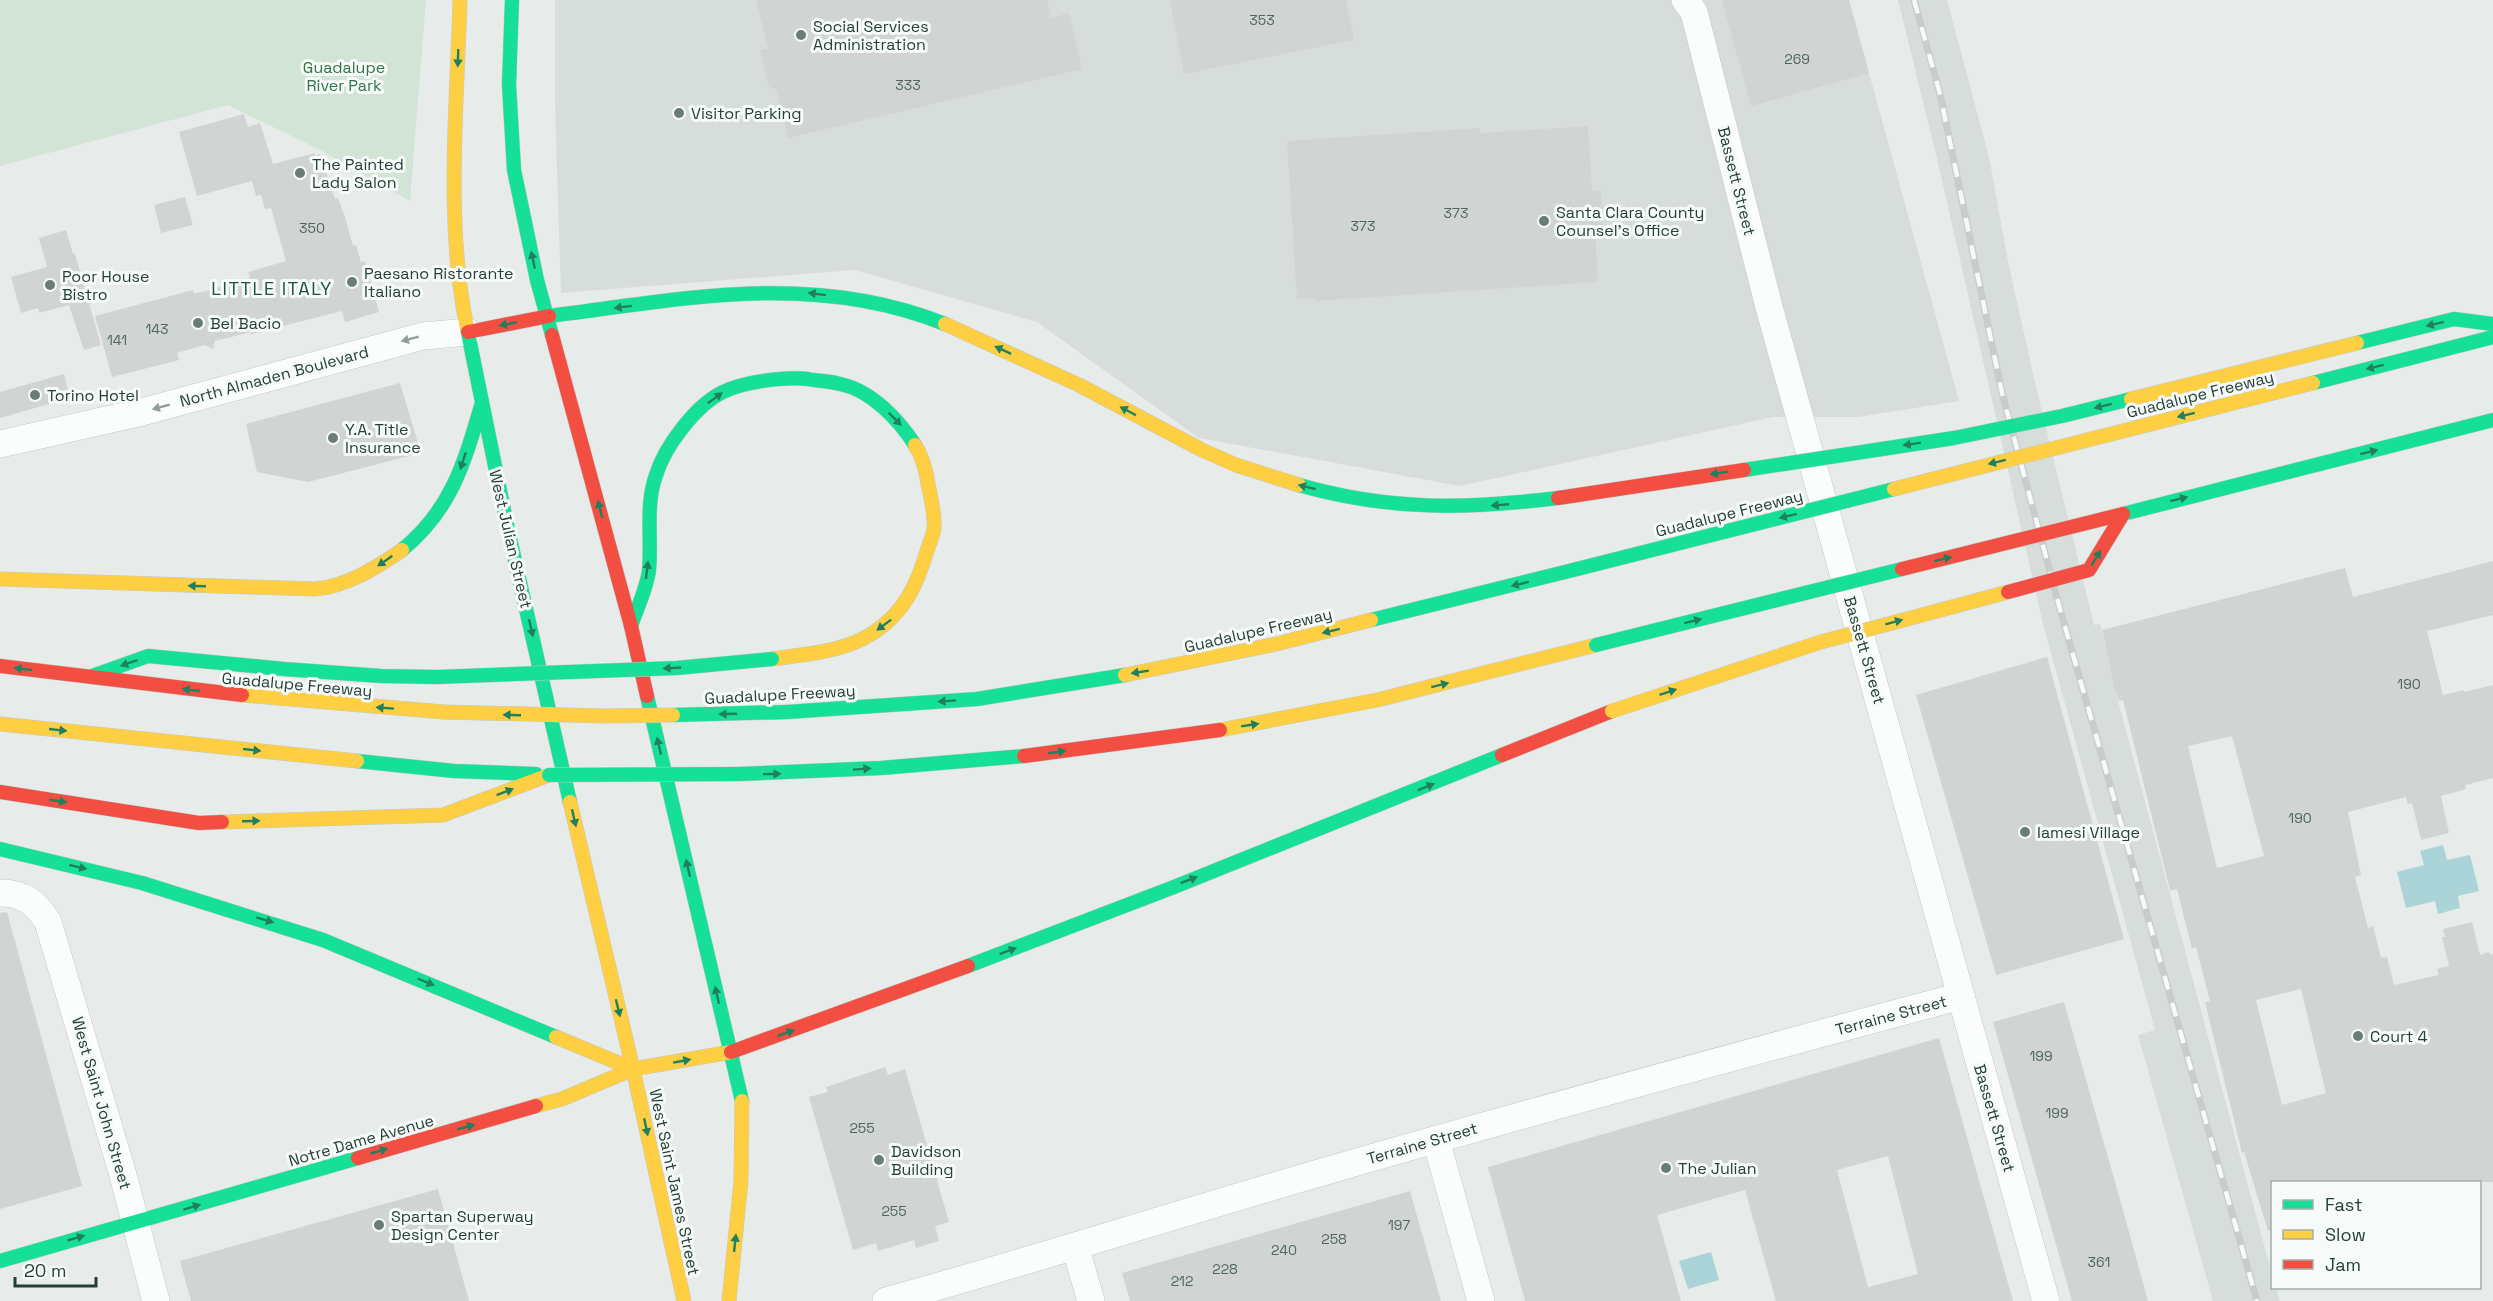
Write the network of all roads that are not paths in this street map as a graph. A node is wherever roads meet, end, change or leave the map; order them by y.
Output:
1 (460, 0) edge
2 (512, 0) edge
3 (1685, 0) edge
4 (549, 316) junction
5 (2493, 324) edge
6 (468, 332) junction
7 (2493, 337) edge
8 (481, 406) junction
9 (2493, 420) edge
10 (0, 444) edge
11 (2123, 514) junction
12 (0, 579) edge
13 (631, 626) junction
14 (0, 666) edge
15 (87, 678) junction
16 (0, 724) edge
17 (549, 775) junction
18 (0, 792) edge
19 (0, 849) edge
20 (0, 893) edge
21 (1961, 996) junction
22 (731, 1052) junction
23 (633, 1069) junction
24 (1436, 1140) junction
25 (136, 1221) junction
26 (1075, 1246) junction
27 (0, 1261) edge
28 (700, 1293) dead end
29 (683, 1295) edge
30 (727, 1300) edge
31 (156, 1301) edge
32 (886, 1301) edge
33 (1091, 1301) edge
34 (1481, 1301) edge
35 (2046, 1301) edge

1 -> 6 main road, West Julian Street
4 -> 2 main road
3 - 21 street, Bassett Street
5 -> 4 main road, North Almaden Boulevard, bridge
4 -> 6 main road, North Almaden Boulevard
13 -> 4 main road
6 - 8 main road, West Julian Street
6 -> 10 street, North Almaden Boulevard
7 -> 15 main road, Guadalupe Freeway, bridge
8 -> 12 main road
8 -> 23 main road, West Julian Street
11 -> 9 main road
17 -> 11 main road, bridge
22 -> 11 main road, Notre Dame Avenue, bridge
13 -> 15 main road, bridge
22 -> 13 main road
15 -> 14 main road, Guadalupe Freeway
16 -> 17 main road
18 -> 17 main road
19 -> 23 main road
20 - 25 street, West Saint John Street
21 - 24 street, Terraine Street
21 - 35 street, Bassett Street
23 -> 22 main road, Notre Dame Avenue
30 -> 22 main road
25 -> 23 main road, Notre Dame Avenue
23 -> 29 main road, West Saint James Street
24 - 26 street, Terraine Street
24 - 34 street
27 -> 25 main road, Notre Dame Avenue
25 - 31 street, West Saint John Street
26 - 32 street, Terraine Street
26 - 33 street
28 - 29 main road

